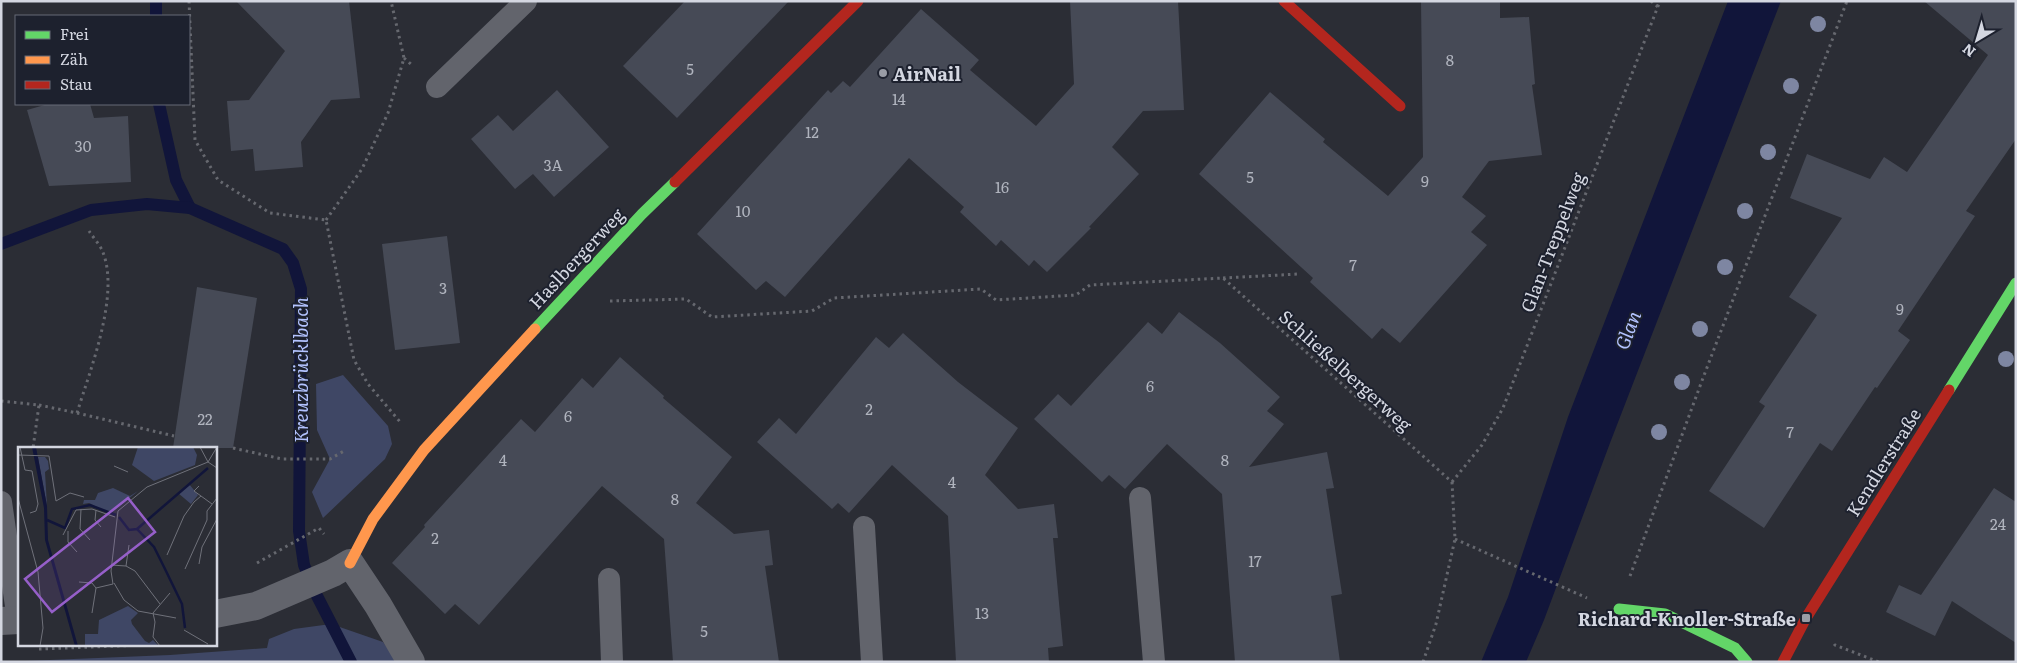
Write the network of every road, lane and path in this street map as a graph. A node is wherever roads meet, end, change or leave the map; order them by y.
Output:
1 (189, 1) edge
2 (391, 1) edge
3 (526, 1) edge
4 (1284, 1) edge
5 (1651, 1) edge
6 (1660, 1) edge
7 (1847, 1) edge
8 (846, 5) edge
9 (1658, 7) junction
10 (190, 15) edge
11 (190, 24) edge
12 (436, 88) dead end
13 (1400, 106) dead end
14 (326, 220) junction
15 (89, 231) dead end
16 (1299, 274) dead end
17 (1223, 278) junction
18 (2016, 283) edge
19 (558, 302) junction
20 (1, 401) edge
21 (40, 405) junction
22 (77, 413) junction
23 (174, 436) dead end
24 (33, 447) edge
25 (233, 448) dead end
26 (424, 450) junction
27 (344, 451) dead end
28 (1452, 482) junction
29 (1140, 498) dead end
30 (1, 502) edge
31 (864, 527) dead end
32 (319, 528) dead end
33 (1455, 539) junction
34 (257, 563) dead end
35 (342, 568) junction
36 (609, 579) dead end
37 (1584, 597) dead end
38 (1619, 609) joint
39 (216, 614) edge
40 (18, 620) edge
41 (1, 621) edge
42 (114, 646) edge
43 (30, 649) dead end
44 (1832, 650) dead end
45 (411, 662) edge
46 (612, 662) edge
47 (872, 662) edge
48 (1154, 662) edge
49 (1423, 662) edge
50 (1747, 662) edge
51 (1783, 662) edge
52 (1880, 662) edge

1 - 10 path
2 - 14 path
3 - 12 lane
4 - 13 street
5 - 9 path
6 - 9 path, Glan-Treppelweg
7 - 38 path
8 - 19 street, Haslbergerweg
9 - 28 path, Glan-Treppelweg
11 - 14 path
14 - 26 path
15 - 22 path
16 - 17 path
17 - 19 path
17 - 28 path, Schließelbergerweg
18 - 51 street, Kendlerstraße
19 - 26 street, Haslbergerweg
20 - 21 path
21 - 22 path
21 - 24 path
22 - 23 path
25 - 27 path
26 - 35 street, Haslbergerweg
28 - 33 path
29 - 48 lane
30 - 40 lane
31 - 47 lane
32 - 34 path
33 - 37 path
33 - 49 path
35 - 39 street
35 - 45 street
36 - 46 lane
38 - 50 street
40 - 41 street
42 - 43 path
44 - 52 path

